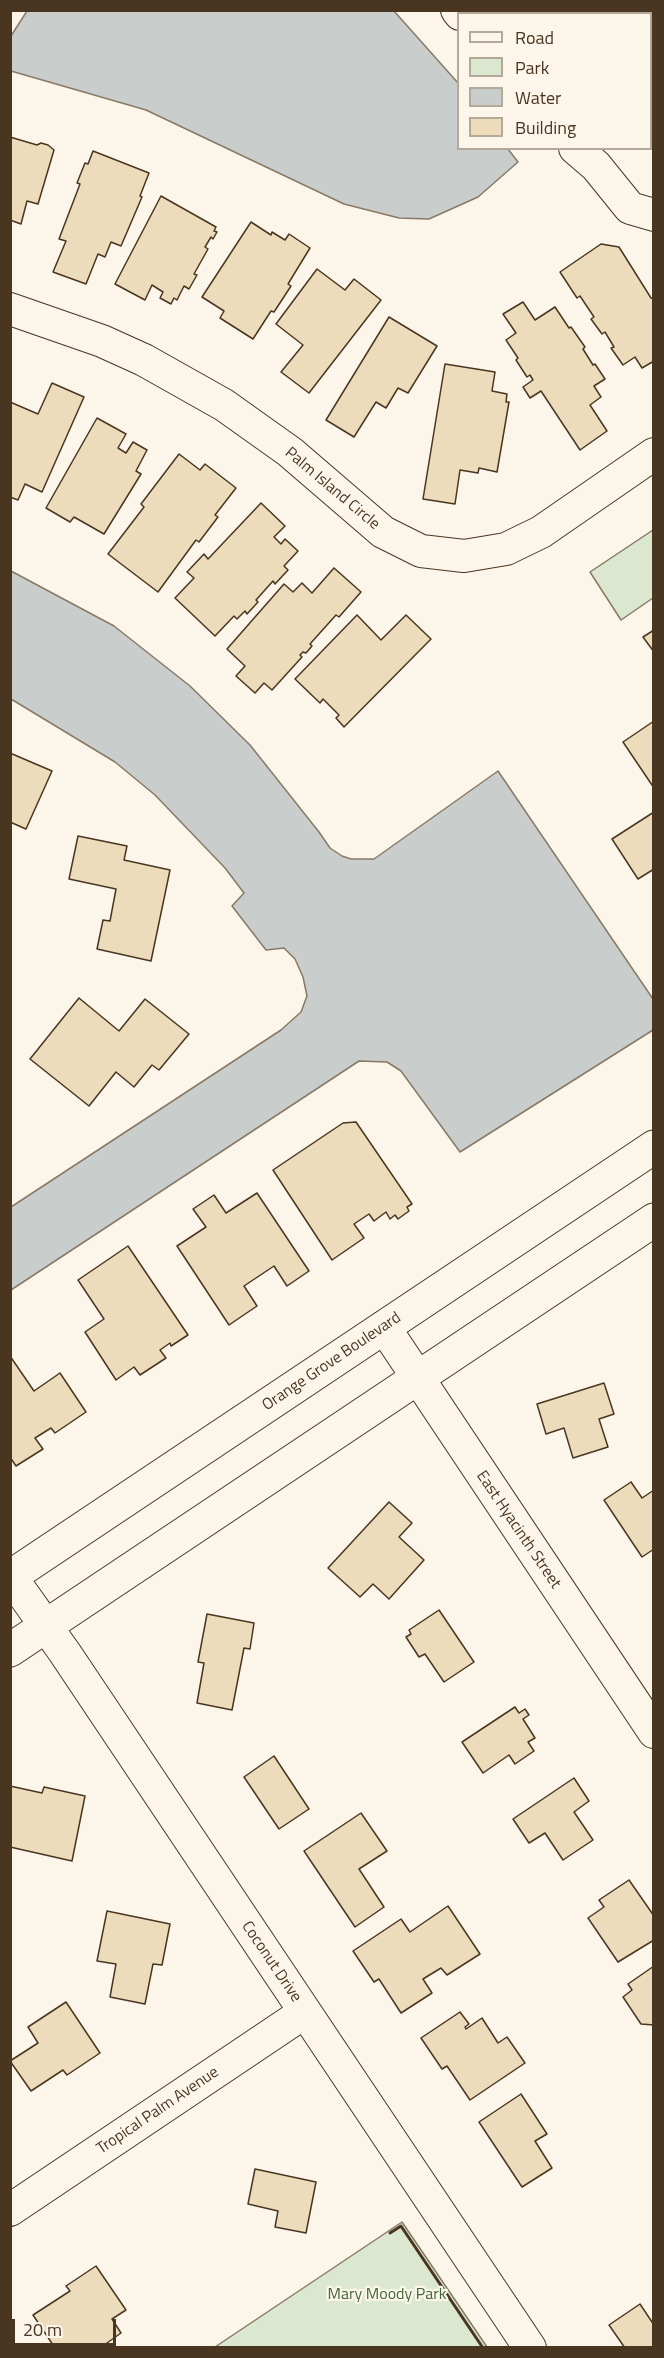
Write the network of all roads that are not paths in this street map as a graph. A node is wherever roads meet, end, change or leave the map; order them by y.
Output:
1 (577, 150) edge
2 (654, 215) edge
3 (10, 309) edge
4 (654, 454) edge
5 (654, 1147) edge
6 (654, 1220) edge
7 (384, 1327) junction
8 (416, 1378) junction
9 (11, 1577) edge
10 (46, 1626) junction
11 (10, 1650) edge
12 (654, 1732) edge
13 (305, 2012) junction
14 (10, 2210) edge
15 (530, 2348) edge

1 - 2 street
3 - 4 street, Palm Island Circle
5 - 7 street, Orange Grove Boulevard
6 - 8 street
7 - 8 street, East Hyacinth Street
7 - 9 street, Orange Grove Boulevard
8 - 10 street
8 - 12 street, East Hyacinth Street
9 - 10 street, Coconut Drive
10 - 11 street
10 - 13 street, Coconut Drive
13 - 14 street, Tropical Palm Avenue
13 - 15 street, Coconut Drive

